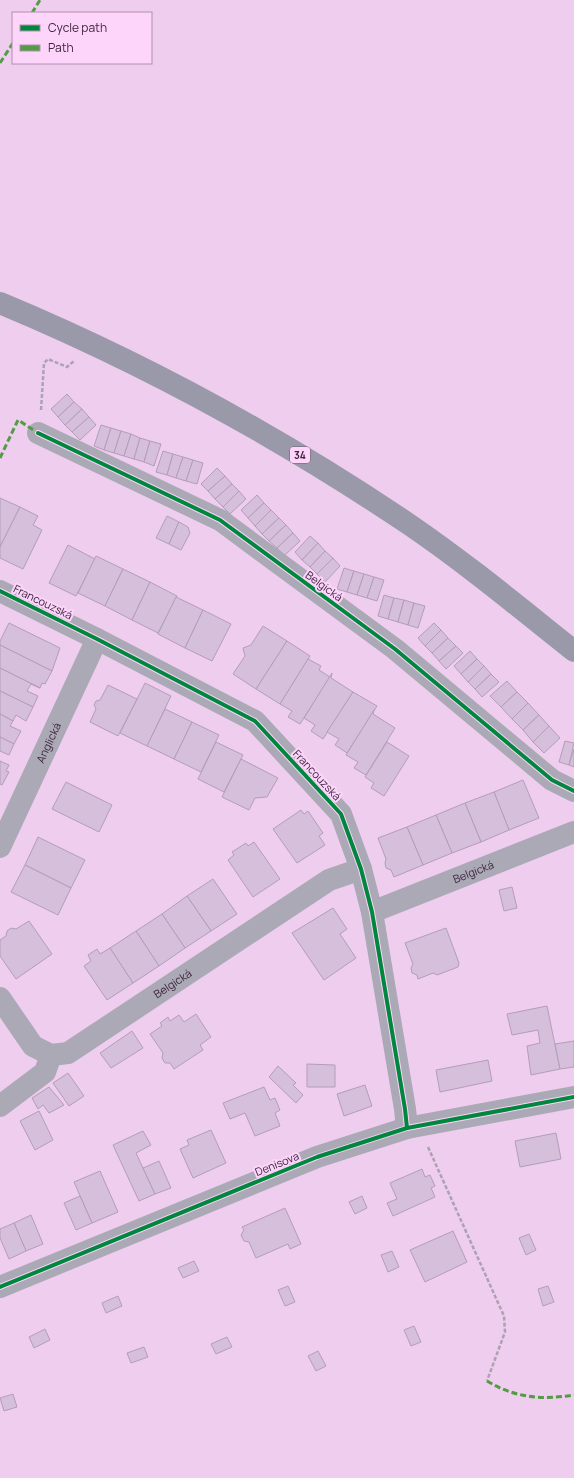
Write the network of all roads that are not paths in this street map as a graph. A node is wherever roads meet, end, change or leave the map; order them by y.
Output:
1 (0, 303) edge
2 (38, 433) road end
3 (0, 591) edge
4 (97, 639) junction
5 (574, 651) edge
6 (574, 791) edge
7 (574, 832) edge
8 (0, 847) edge
9 (360, 869) junction
10 (372, 912) junction
11 (0, 998) edge
12 (51, 1055) junction
13 (574, 1097) edge
14 (0, 1106) edge
15 (413, 1127) junction
16 (0, 1287) edge

1 - 5 main road, 34
2 - 6 street, Belgická
3 - 4 street, Francouzská
4 - 8 street, Anglická
4 - 9 street, Francouzská
7 - 10 street, Belgická
9 - 10 street, Francouzská
9 - 12 street, Belgická
10 - 15 street, Francouzská
11 - 12 street
12 - 14 street
13 - 15 street, Denisova
15 - 16 street, Denisova

